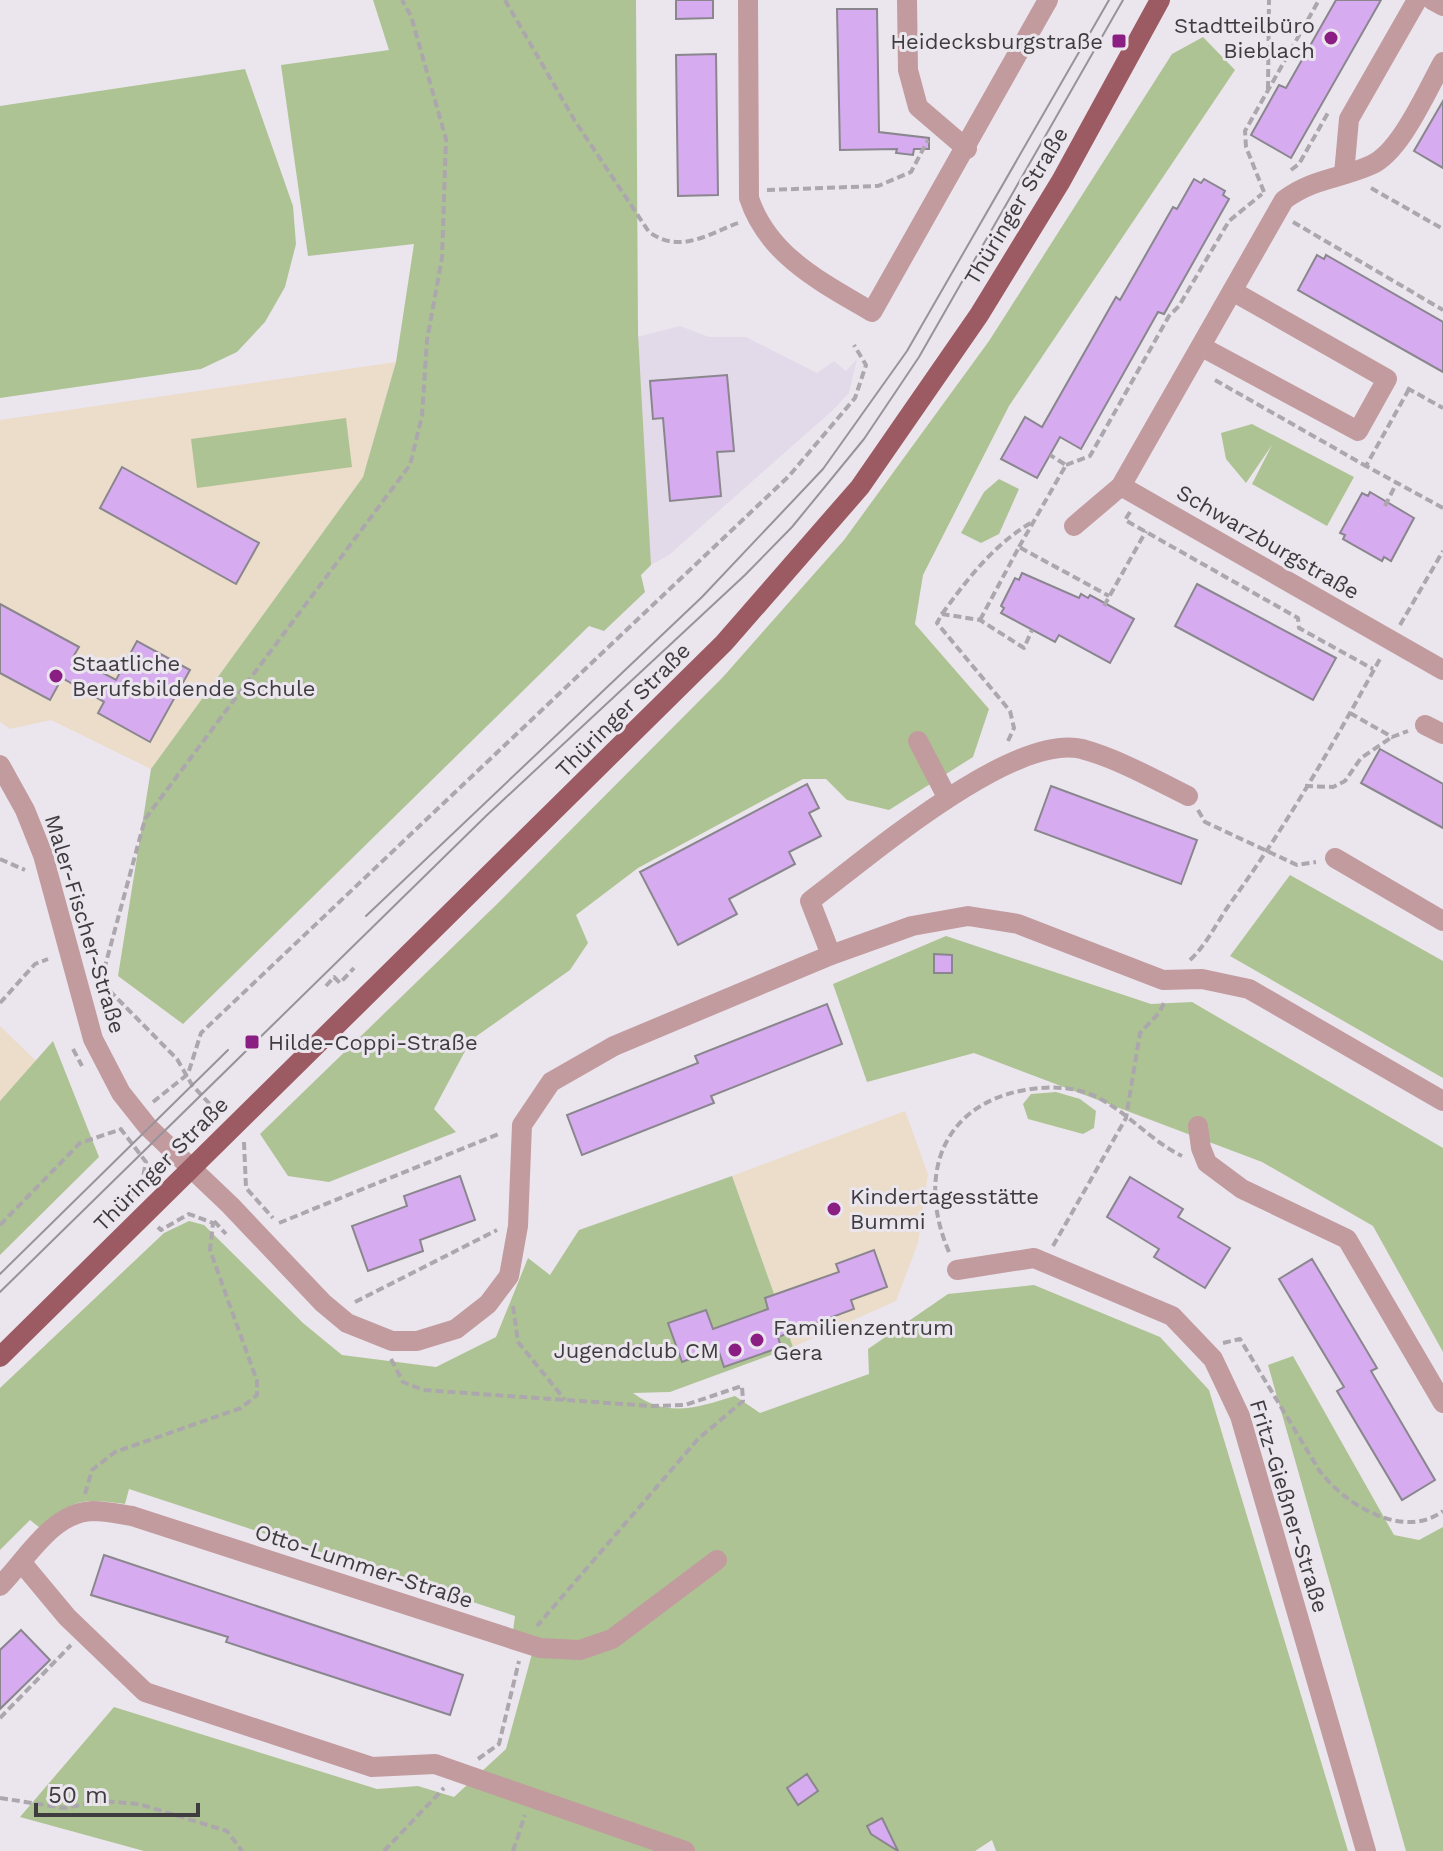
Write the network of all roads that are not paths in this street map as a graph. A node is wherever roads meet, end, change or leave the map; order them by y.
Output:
1 (748, 0) edge
2 (907, 0) edge
3 (1048, 0) edge
4 (1160, 0) edge
5 (1417, 0) edge
6 (1432, 0) edge
7 (1443, 6) edge
8 (1443, 62) edge
9 (967, 149) junction
10 (1344, 174) junction
11 (1234, 292) junction
12 (1210, 351) junction
13 (1121, 486) junction
14 (1074, 526) dead end
15 (1443, 670) edge
16 (918, 741) dead end
17 (0, 765) edge
18 (1188, 796) road end
19 (947, 797) junction
20 (1335, 858) road end
21 (1443, 921) edge
22 (831, 955) junction
23 (1443, 1101) edge
24 (1198, 1126) dead end
25 (190, 1168) junction
26 (957, 1270) road end
27 (0, 1357) edge
28 (1443, 1403) edge
29 (717, 1560) dead end
30 (22, 1563) junction
31 (0, 1586) edge
32 (685, 1851) edge
33 (1366, 1851) edge

1 - 9 street
2 - 9 street
3 - 9 street
4 - 25 main road, Thüringer Straße
5 - 10 street
6 - 7 street
8 - 10 street
10 - 11 street
11 - 12 street
11 - 12 street
12 - 13 street
13 - 14 street
13 - 15 street, Schwarzburgstraße
16 - 19 street
17 - 25 street, Maler-Fischer-Straße
18 - 19 street
19 - 22 street
20 - 21 street
22 - 23 street
22 - 25 street
24 - 28 street
25 - 27 main road, Thüringer Straße
26 - 33 street, Fritz-Gießner-Straße
29 - 30 street, Otto-Lummer-Straße
30 - 31 street
30 - 32 street

